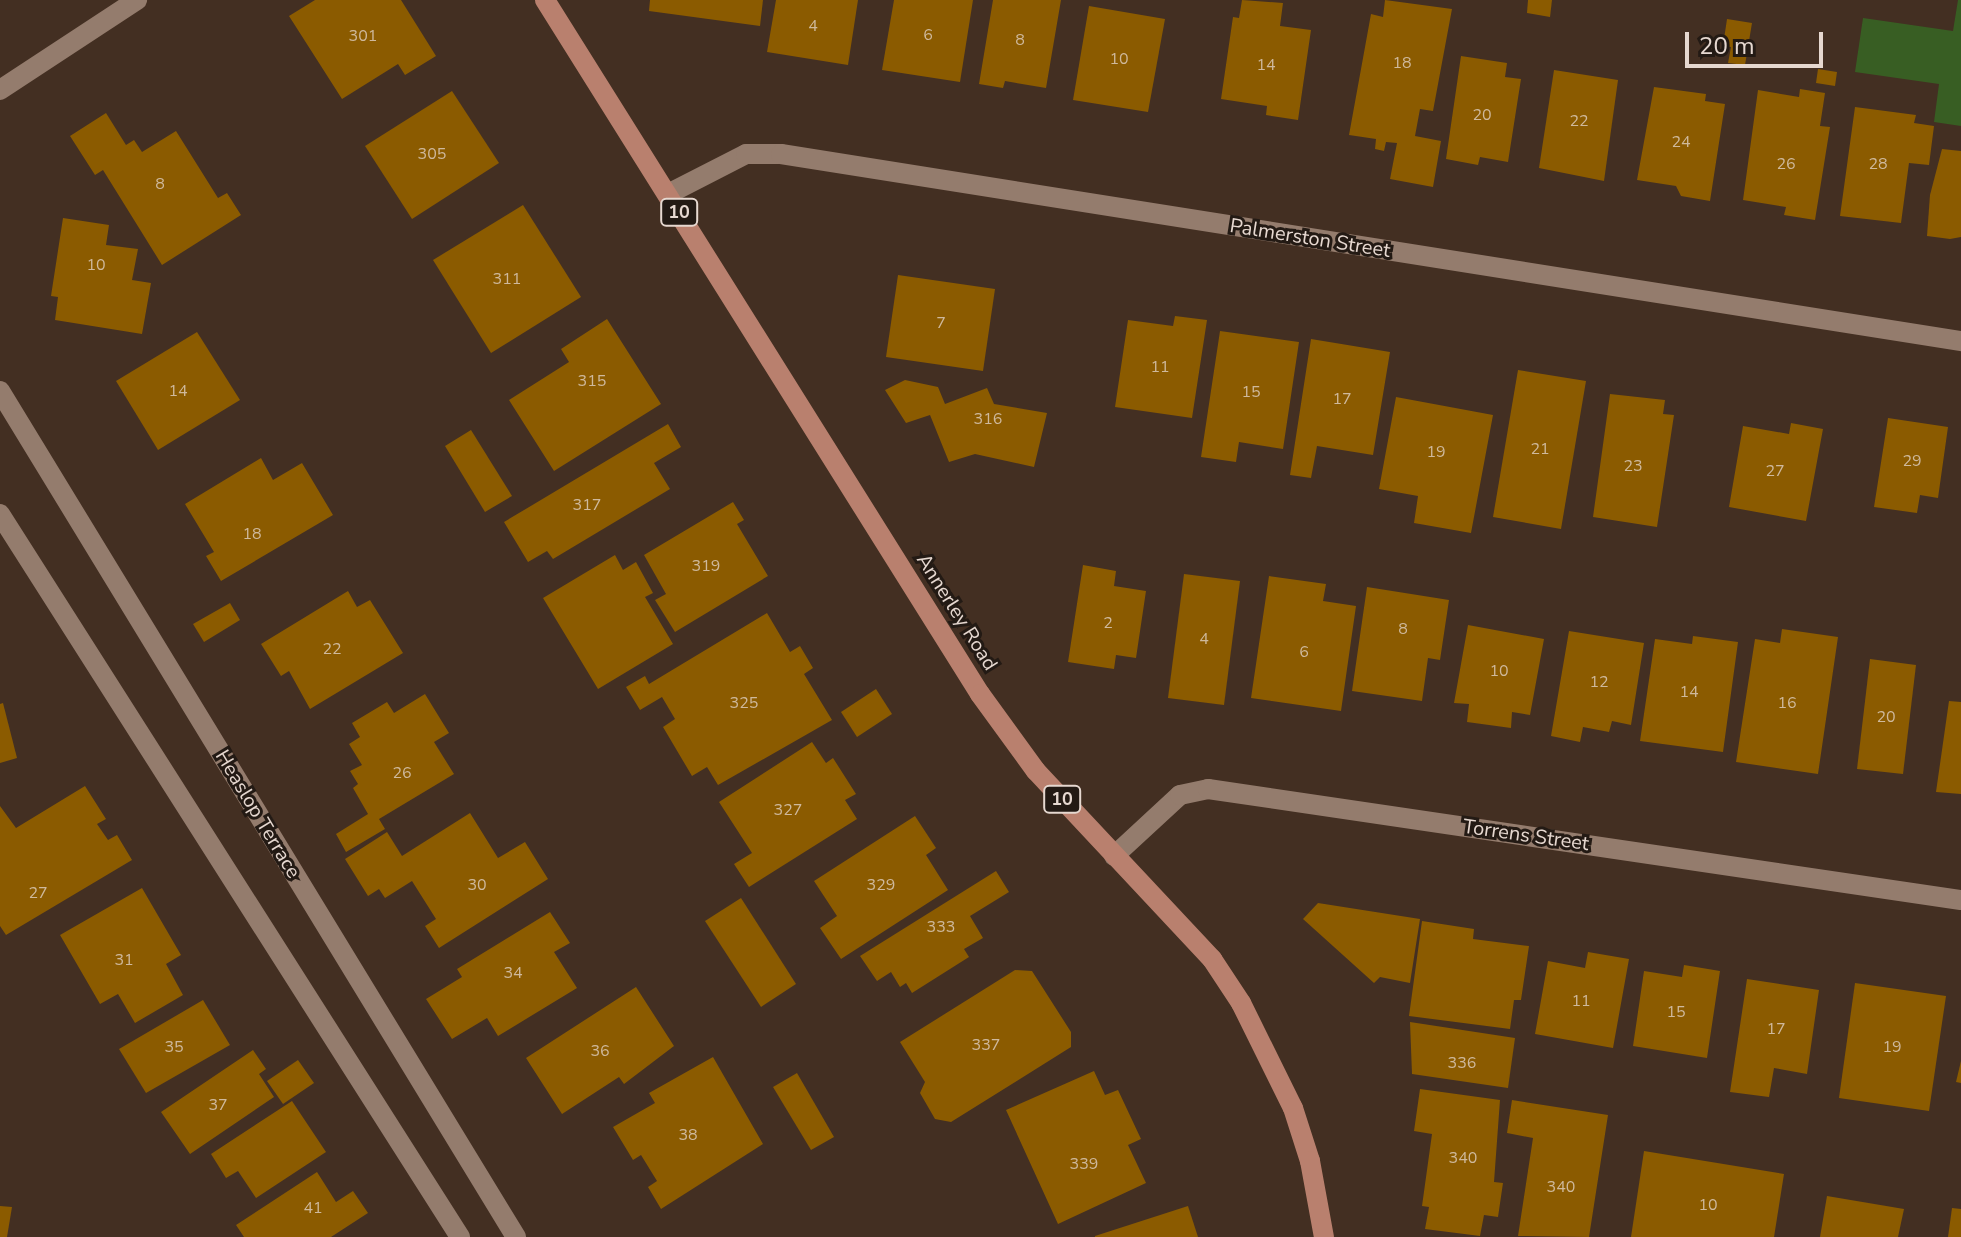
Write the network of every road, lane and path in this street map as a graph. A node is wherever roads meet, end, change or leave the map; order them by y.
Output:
1 (137, 0) edge
2 (545, 0) edge
3 (0, 90) edge
4 (668, 194) junction
5 (1961, 341) edge
6 (0, 393) edge
7 (0, 514) edge
8 (1114, 856) junction
9 (1961, 900) edge
10 (460, 1237) edge
11 (516, 1237) edge
12 (1324, 1237) edge

1 - 3 street
2 - 4 main road, Annerley Road / 10
4 - 5 street, Palmerston Street
4 - 8 main road, Annerley Road / 10
6 - 11 street, Heaslop Terrace
7 - 10 street
8 - 9 street, Torrens Street
8 - 12 main road, Annerley Road / 10

